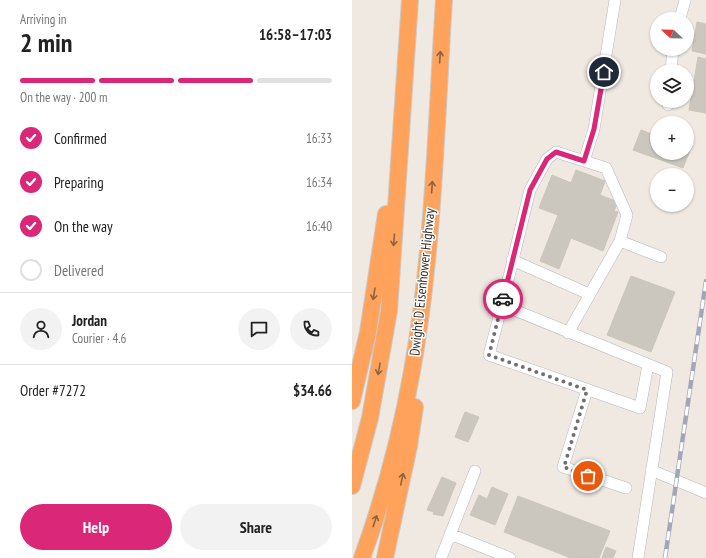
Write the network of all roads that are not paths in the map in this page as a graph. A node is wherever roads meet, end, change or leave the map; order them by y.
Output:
1 (410, 0) edge
2 (444, 0) edge
3 (615, 0) edge
4 (685, 0) edge
5 (682, 12) edge
6 (404, 89) junction
7 (584, 161) junction
8 (620, 241) junction
9 (660, 257) dead end
10 (512, 260) junction
11 (589, 294) junction
12 (422, 303) junction
13 (502, 305) junction
14 (568, 333) junction
15 (648, 365) junction
16 (587, 390) junction
17 (352, 401) edge
18 (651, 470) junction
19 (475, 471) dead end
20 (352, 486) edge
21 (626, 488) dead end
22 (706, 493) edge
23 (450, 534) junction
24 (362, 558) edge
25 (384, 558) edge
26 (441, 558) edge
27 (510, 558) edge
28 (638, 558) edge

1 - 6 highway
12 -> 2 highway, Dwight D Eisenhower Highway
3 - 7 street
4 - 5 street
6 -> 17 highway
6 -> 20 highway
7 - 8 street
7 - 10 street
8 - 9 street
8 - 11 street
10 - 11 street
10 - 13 street
11 - 14 street
24 -> 12 highway, Dwight D Eisenhower Highway
25 -> 12 highway
13 - 14 street
13 - 16 street
14 - 15 street
15 - 16 street
15 - 18 street
16 - 21 street
18 - 22 street
18 - 28 street
19 - 23 street
23 - 26 street
23 - 27 street

